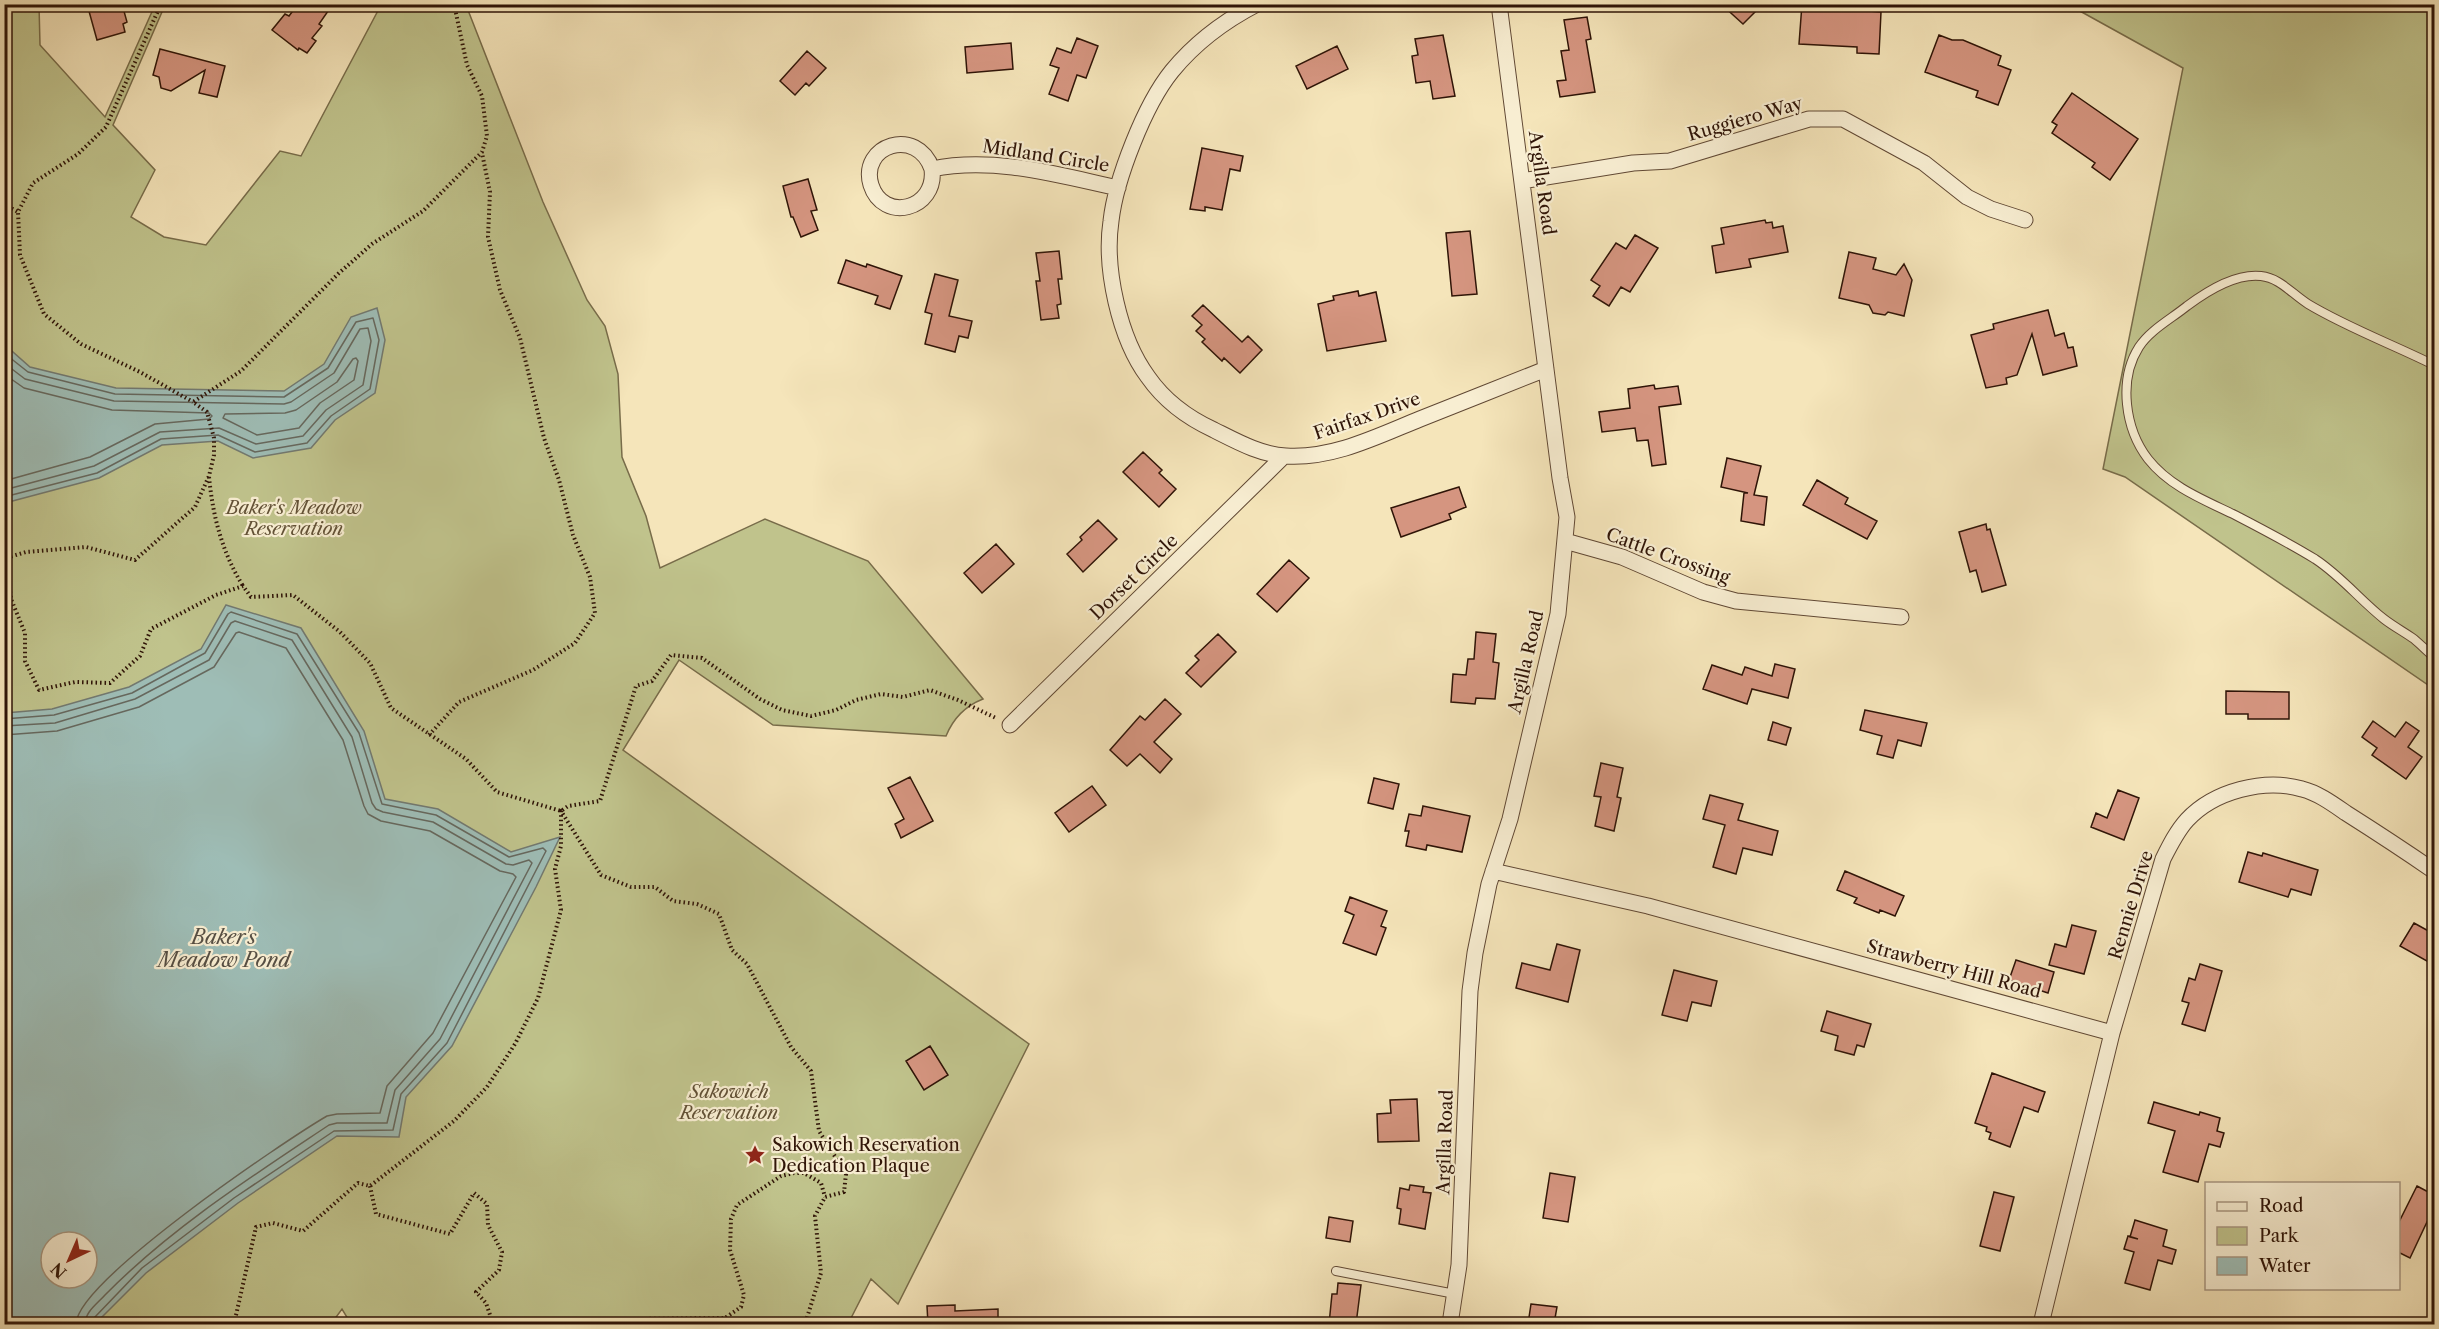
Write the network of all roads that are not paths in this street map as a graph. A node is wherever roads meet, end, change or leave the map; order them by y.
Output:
1 (1257, 4) edge
2 (1499, 4) edge
3 (932, 169) junction
4 (1522, 181) junction
5 (1118, 188) junction
6 (2025, 220) dead end
7 (2434, 365) edge
8 (1546, 369) junction
9 (1284, 456) junction
10 (1565, 541) junction
11 (1901, 617) dead end
12 (2434, 657) edge
13 (1010, 725) road end
14 (1493, 871) junction
15 (2434, 871) edge
16 (2112, 1033) junction
17 (1336, 1271) dead end
18 (1455, 1294) junction
19 (1450, 1324) edge
20 (2041, 1324) edge

1 - 5 street, Fairfax Drive
2 - 4 street, Argilla Road
3 - 3 street
3 - 5 street, Midland Circle
4 - 6 street, Ruggiero Way
4 - 8 street, Argilla Road
5 - 9 street, Fairfax Drive
7 - 12 lane
8 - 9 street, Fairfax Drive
8 - 10 street, Argilla Road
9 - 13 street, Dorset Circle
10 - 11 street, Cattle Crossing
10 - 14 street, Argilla Road
14 - 16 street, Strawberry Hill Road
14 - 18 street, Argilla Road
15 - 16 street, Rennie Drive
16 - 20 street
17 - 18 lane
18 - 19 street, Argilla Road

